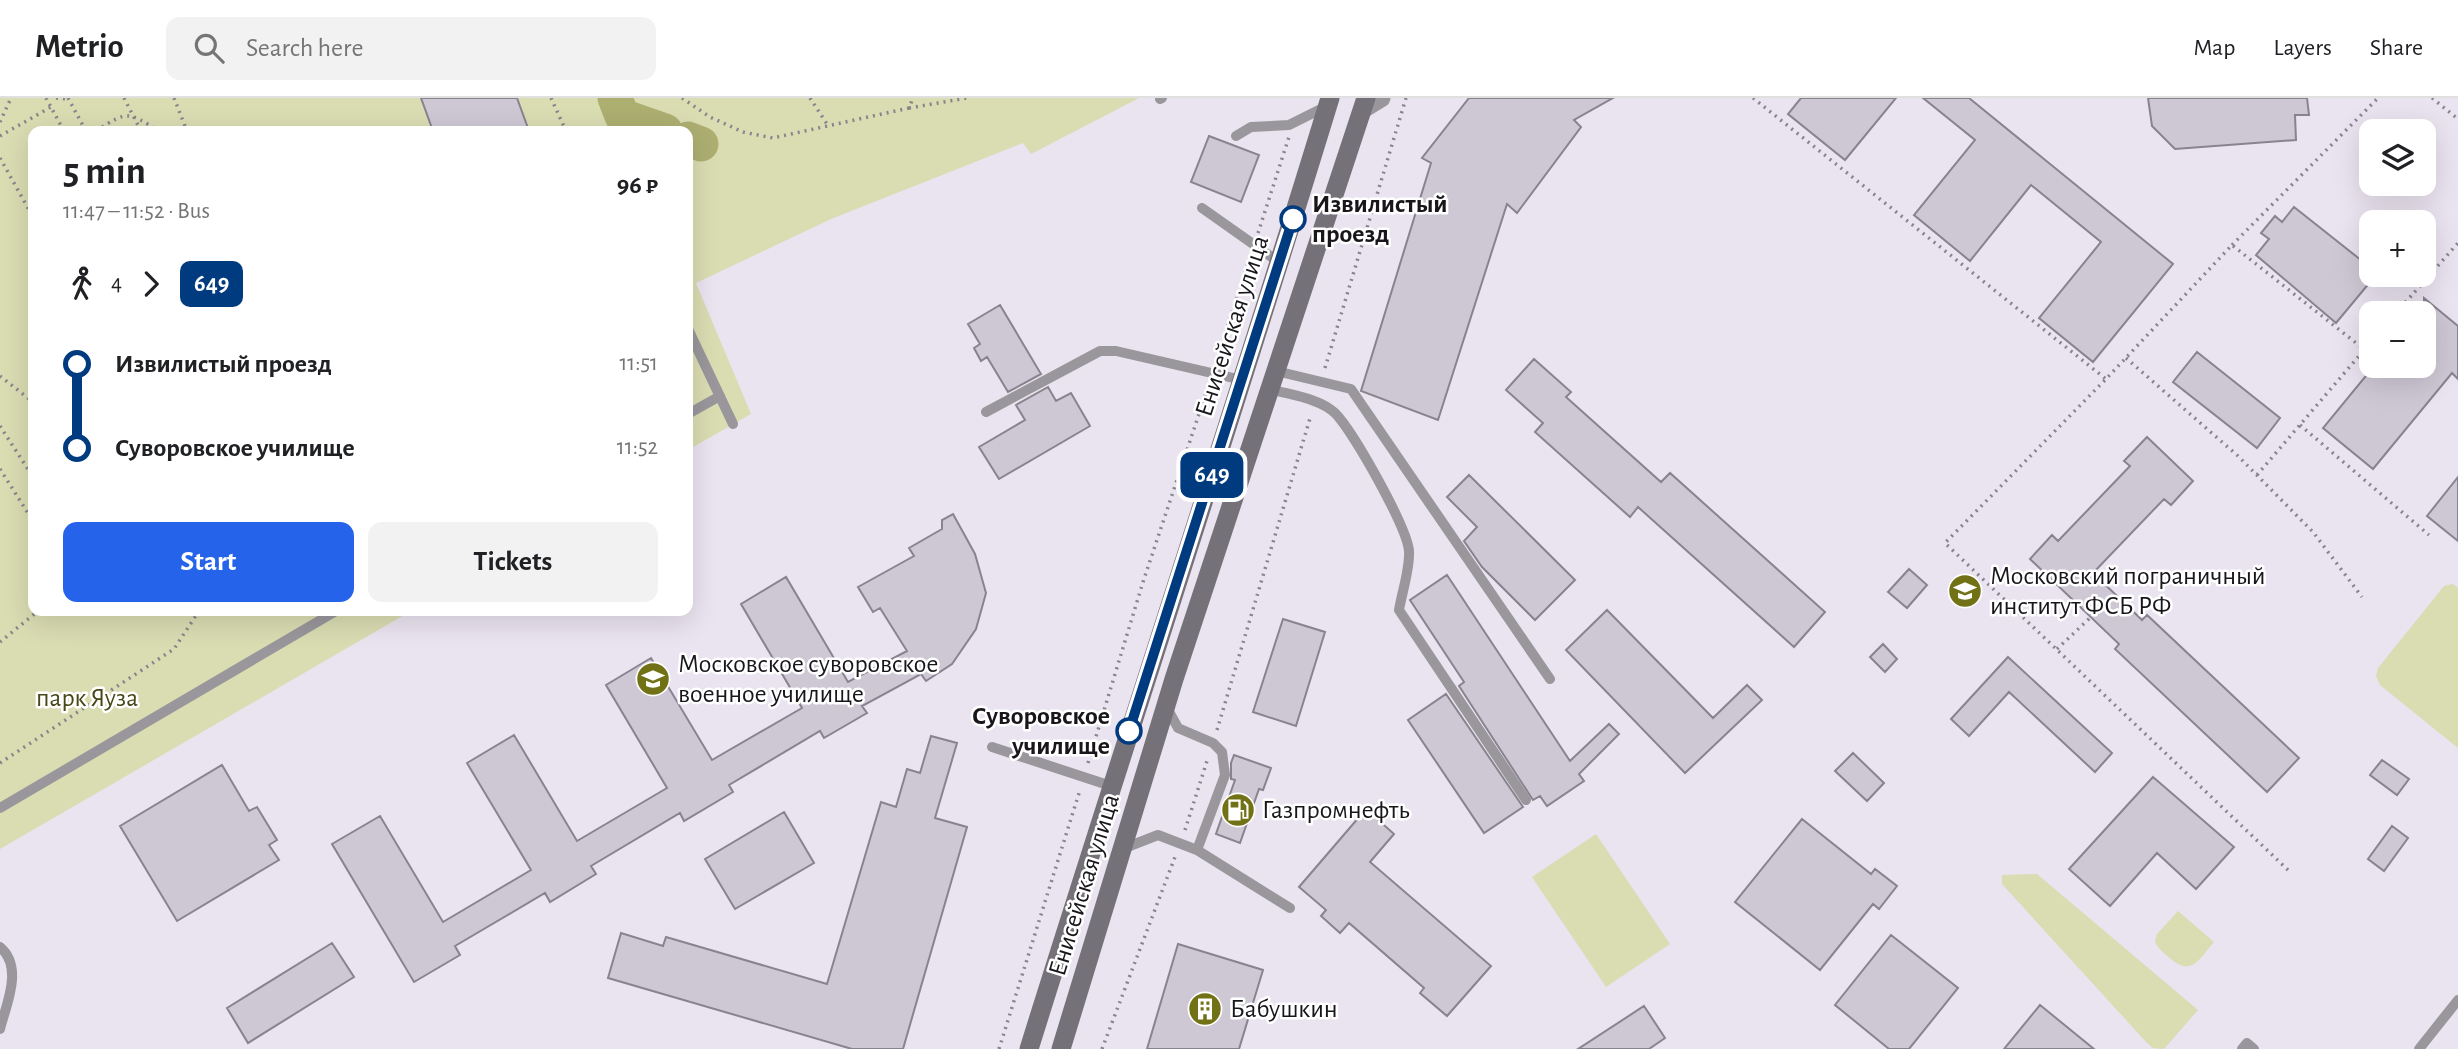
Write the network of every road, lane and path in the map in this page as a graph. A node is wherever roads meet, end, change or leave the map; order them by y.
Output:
1 (11, 98) edge
2 (46, 98) edge
3 (56, 98) edge
4 (68, 98) edge
5 (124, 98) edge
6 (174, 98) edge
7 (551, 98) edge
8 (682, 98) edge
9 (810, 98) edge
10 (913, 98) edge
11 (967, 98) edge
12 (1381, 98) edge
13 (1406, 98) edge
14 (1753, 98) edge
15 (2378, 98) edge
16 (2432, 98) edge
17 (1329, 102) edge
18 (1364, 104) edge
19 (51, 107) junction
20 (909, 108) junction
21 (133, 115) junction
22 (2458, 119) edge
23 (0, 122) edge
24 (1294, 123) junction
25 (61, 126) edge
26 (83, 126) edge
27 (104, 126) edge
28 (138, 126) edge
29 (151, 126) edge
30 (185, 126) edge
31 (564, 126) edge
32 (829, 127) junction
33 (0, 136) edge
34 (1236, 136) dead end
35 (0, 158) edge
36 (28, 208) edge
37 (1202, 208) dead end
38 (2458, 243) edge
39 (2232, 245) junction
40 (1253, 246) junction
41 (1280, 263) junction
42 (2407, 301) edge
43 (693, 339) edge
44 (2359, 345) edge
45 (2359, 357) edge
46 (2126, 358) junction
47 (1213, 372) junction
48 (0, 376) edge
49 (2106, 379) junction
50 (1243, 380) junction
51 (1273, 380) junction
52 (1321, 382) junction
53 (720, 396) junction
54 (28, 398) edge
55 (1315, 401) junction
56 (693, 411) edge
57 (986, 412) dead end
58 (733, 424) dead end
59 (2300, 425) junction
60 (0, 426) edge
61 (0, 469) edge
62 (28, 469) edge
63 (2257, 475) junction
64 (28, 513) edge
65 (2429, 535) dead end
66 (2362, 597) dead end
67 (32, 616) edge
68 (196, 616) edge
69 (327, 616) edge
70 (2091, 617) dead end
71 (0, 642) edge
72 (2057, 649) junction
73 (1550, 679) dead end
74 (1166, 706) junction
75 (1213, 743) junction
76 (992, 747) dead end
77 (0, 763) edge
78 (1084, 777) junction
79 (1111, 786) junction
80 (1525, 800) dead end
81 (0, 808) edge
82 (1180, 843) junction
83 (1122, 849) junction
84 (1197, 850) junction
85 (2288, 870) dead end
86 (1290, 908) dead end
87 (0, 947) edge
88 (2458, 1000) edge
89 (0, 1029) edge
90 (999, 1049) edge
91 (1028, 1049) edge
92 (1061, 1049) edge
93 (1102, 1049) edge
94 (2242, 1049) edge
95 (2254, 1049) edge
96 (2418, 1049) edge

1 - 23 path
2 - 19 path
3 - 4 path
4 - 26 path
5 - 21 path
6 - 30 path
7 - 31 path
8 - 32 path
9 - 32 path
10 - 20 path
11 - 20 path
12 - 18 street
13 - 52 path
14 - 49 path
15 - 39 path
16 - 22 path
17 - 24 lane
17 - 41 main road, Енисейская улица
18 - 51 main road, Енисейская улица
19 - 25 path
19 - 33 path
20 - 32 path
21 - 27 path
21 - 28 path
21 - 29 path
24 - 34 lane
24 - 40 path
35 - 36 path
37 - 40 lane
38 - 42 path
39 - 44 path
39 - 46 path
40 - 41 lane
40 - 47 path
41 - 50 main road, Енисейская улица
43 - 53 lane
45 - 59 path
46 - 49 path
46 - 63 path
47 - 50 lane
47 - 57 lane
47 - 78 path
48 - 54 path
49 - 72 path
50 - 79 main road, Енисейская улица
51 - 52 lane
51 - 55 lane
51 - 74 main road, Енисейская улица
52 - 73 lane
53 - 56 lane
53 - 58 lane
55 - 75 path
55 - 80 lane
59 - 63 path
59 - 65 path
60 - 62 path
61 - 64 path
63 - 66 path
67 - 71 path
68 - 77 path
69 - 81 lane
70 - 72 path
72 - 85 path
74 - 75 lane
74 - 83 main road, Енисейская улица
75 - 82 path
75 - 84 lane
76 - 78 lane
78 - 79 lane
78 - 90 path
79 - 91 main road, Енисейская улица
82 - 83 lane
82 - 84 lane
82 - 93 path
83 - 92 main road, Енисейская улица
84 - 86 lane
87 - 89 lane
88 - 96 lane
94 - 95 lane

